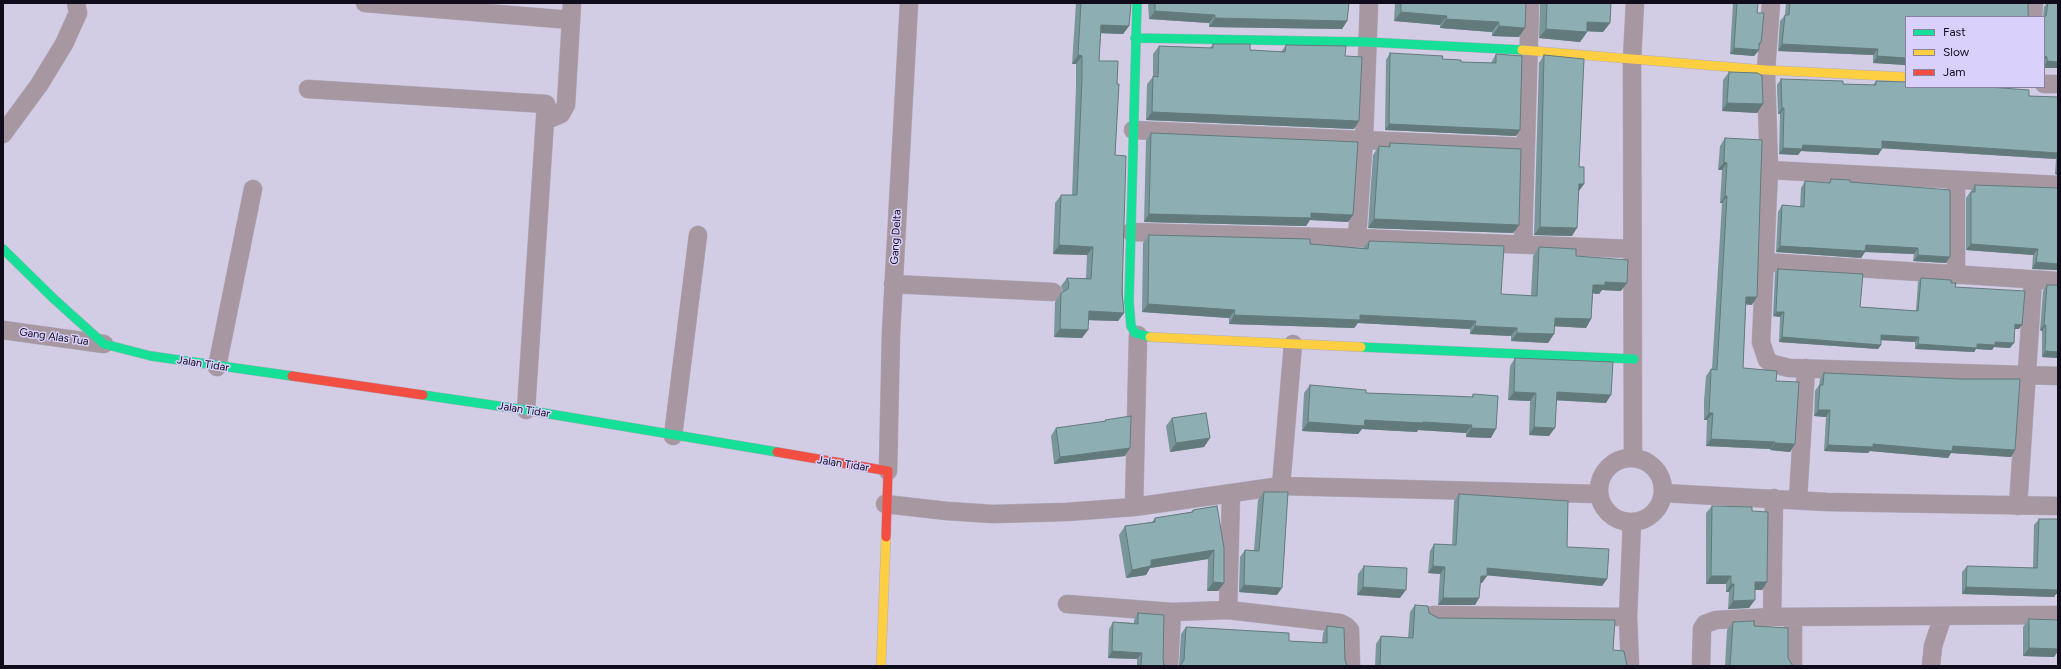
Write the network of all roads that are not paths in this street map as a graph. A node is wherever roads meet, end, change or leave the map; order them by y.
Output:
1 (76, 3) edge
2 (365, 3) edge
3 (909, 3) edge
4 (1137, 3) edge
5 (1369, 3) edge
6 (1530, 3) edge
7 (1635, 3) edge
8 (1771, 3) edge
9 (2034, 3) edge
10 (572, 12) edge
11 (2033, 16) edge
12 (1135, 38) junction
13 (1367, 42) junction
14 (1528, 50) junction
15 (1632, 59) junction
16 (1766, 70) junction
17 (1905, 77) edge
18 (2045, 84) edge
19 (2058, 84) edge
20 (308, 89) dead end
21 (546, 104) junction
22 (1133, 130) junction
23 (3, 134) edge
24 (1364, 139) junction
25 (1525, 147) junction
26 (1769, 170) junction
27 (1956, 181) junction
28 (2058, 185) edge
29 (253, 189) dead end
30 (1131, 232) junction
31 (698, 235) dead end
32 (1357, 238) junction
33 (1523, 244) junction
34 (3, 249) edge
35 (1632, 249) junction
36 (1765, 262) junction
37 (1956, 275) junction
38 (2033, 281) junction
39 (2058, 281) edge
40 (893, 284) junction
41 (1053, 292) dead end
42 (3, 330) edge
43 (1138, 335) junction
44 (104, 344) junction
45 (1293, 344) junction
46 (1634, 359) junction
47 (217, 366) junction
48 (1806, 368) junction
49 (2027, 375) junction
50 (2058, 376) edge
51 (526, 410) junction
52 (673, 436) junction
53 (1633, 458) junction
54 (888, 471) junction
55 (1281, 486) junction
56 (1663, 493) junction
57 (1231, 494) junction
58 (1598, 494) junction
59 (1774, 498) junction
60 (1798, 499) junction
61 (885, 504) junction
62 (2018, 506) junction
63 (2058, 506) edge
64 (1134, 507) junction
65 (1632, 522) junction
66 (1067, 604) dead end
67 (1228, 610) junction
68 (1172, 612) junction
69 (1433, 614) edge
70 (2058, 615) edge
71 (1943, 616) junction
72 (1628, 617) junction
73 (1772, 617) junction
74 (1793, 617) junction
75 (881, 666) edge
76 (1169, 666) edge
77 (1351, 666) edge
78 (1630, 666) edge
79 (1700, 666) edge
80 (1793, 666) edge
81 (1931, 666) edge

1 - 23 street
2 - 10 street
3 - 40 street, Gang Delta
4 - 12 street
5 - 13 street
6 - 14 street
7 - 15 street
8 - 16 street
9 - 11 street
10 - 21 street
12 - 13 street
12 - 22 street
13 - 14 street
13 - 24 street
14 - 15 street
14 - 25 street
15 - 16 street
15 - 35 street
16 - 17 street
16 - 26 street
18 - 19 street
20 - 21 street
21 - 51 street
22 - 24 street
22 - 30 street
24 - 25 street
24 - 32 street
25 - 33 street
26 - 27 street
26 - 36 street
27 - 28 street
27 - 37 street
29 - 47 street
30 - 32 street
30 - 43 street
31 - 52 street
32 - 33 street
33 - 35 street
34 - 44 street, Jalan Tidar
35 - 46 street
36 - 37 street
36 - 48 street
37 - 38 street
38 - 39 street
38 - 49 street
40 - 41 street
40 - 54 street, Gang Delta
42 - 44 street, Gang Alas Tua
43 - 45 street
43 - 64 street
44 - 47 street, Jalan Tidar
45 - 46 street
45 - 55 street
46 - 53 street
47 - 51 street, Jalan Tidar
48 - 49 street
48 - 60 street
49 - 50 street
49 - 62 street
51 - 52 street, Jalan Tidar
52 - 54 street, Jalan Tidar
53 - 56 street
53 - 58 street
54 - 61 street
55 - 57 street
55 - 58 street
56 - 59 street
56 - 65 street
57 - 64 street
57 - 67 street
58 - 65 street
59 - 60 street
59 - 73 street
60 - 62 street
61 - 64 street
61 - 75 street
62 - 63 street
65 - 72 street
66 - 68 street
67 - 68 street
67 - 77 street
68 - 76 street
69 - 72 street
70 - 71 street
71 - 74 street
71 - 81 street
72 - 78 street
73 - 74 street
73 - 79 street
74 - 80 street

